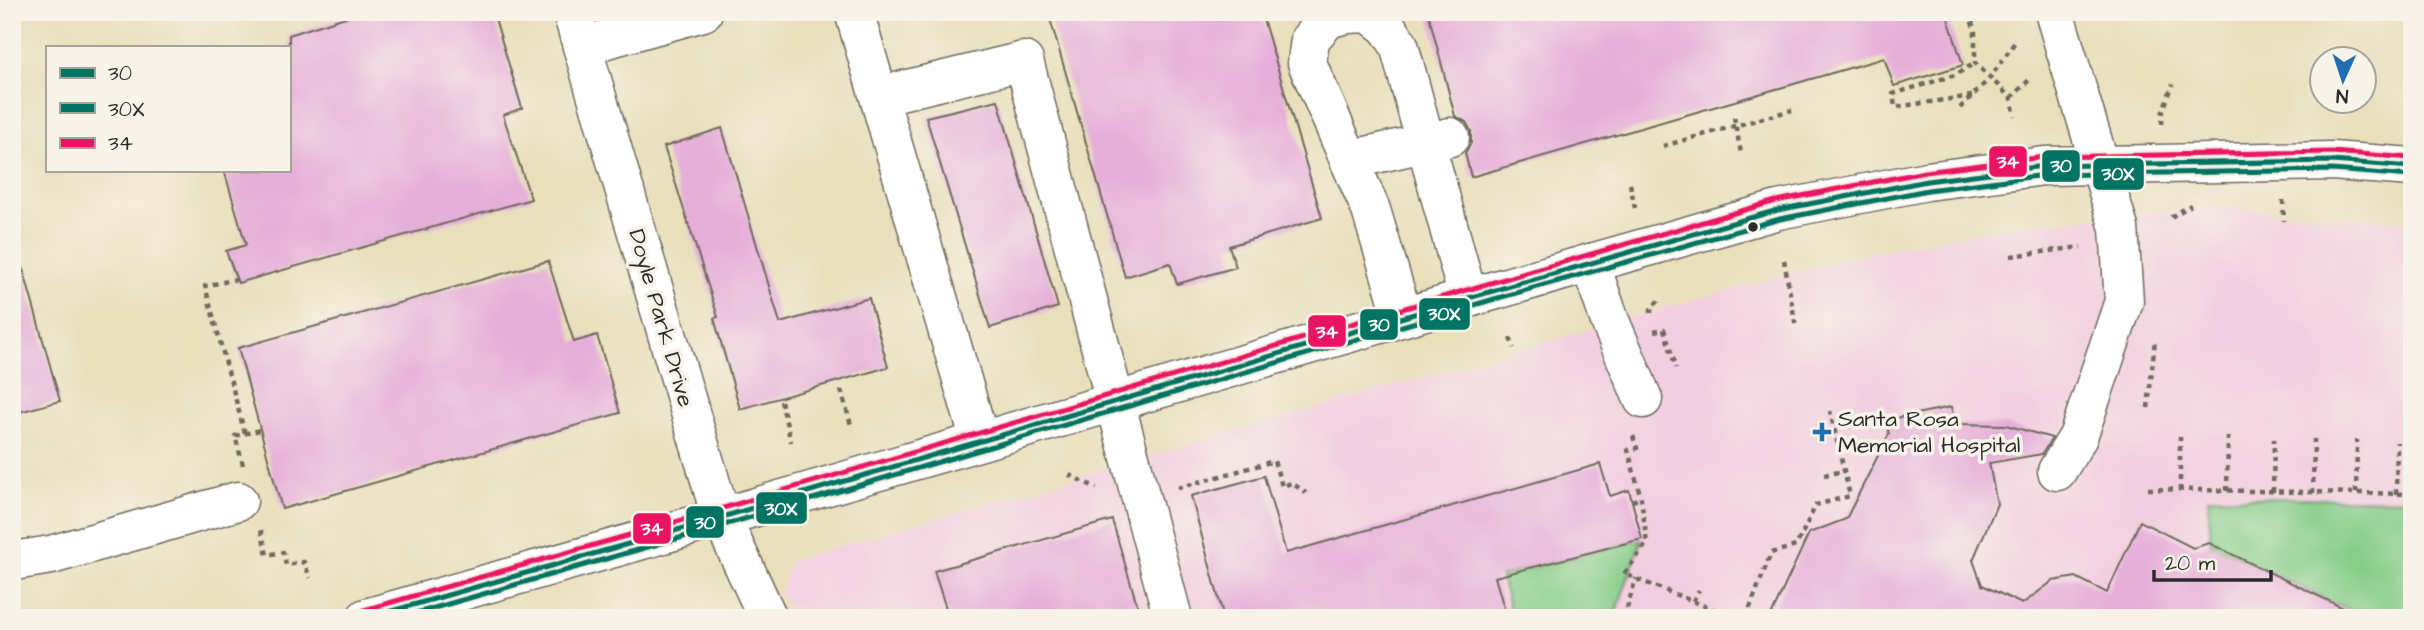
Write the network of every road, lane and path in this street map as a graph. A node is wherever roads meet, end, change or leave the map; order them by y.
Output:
1 (703, 12) edge
2 (854, 12) edge
3 (1969, 12) edge
4 (2054, 12) edge
5 (577, 29) edge
6 (2017, 39) dead end
7 (1975, 62) junction
8 (1990, 78) junction
9 (2029, 80) dead end
10 (2173, 84) dead end
11 (879, 96) junction
12 (1972, 96) junction
13 (2011, 98) junction
14 (1960, 108) dead end
15 (1792, 110) dead end
16 (2015, 116) dead end
17 (1734, 117) dead end
18 (2162, 124) dead end
19 (1736, 125) junction
20 (1437, 140) junction
21 (1663, 146) dead end
22 (1741, 153) dead end
23 (1349, 160) junction
24 (2100, 164) junction
25 (2412, 167) edge
26 (1630, 184) dead end
27 (1635, 208) dead end
28 (2092, 246) dead end
29 (2011, 256) dead end
30 (1784, 260) dead end
31 (1590, 263) junction
32 (237, 279) dead end
33 (1468, 298) junction
34 (1403, 317) junction
35 (1796, 327) dead end
36 (2155, 335) dead end
37 (1510, 338) dead end
38 (1514, 348) dead end
39 (841, 390) dead end
40 (781, 401) dead end
41 (1113, 402) junction
42 (2148, 408) dead end
43 (1830, 411) dead end
44 (1636, 412) joint
45 (851, 425) dead end
46 (245, 434) dead end
47 (2180, 437) dead end
48 (2228, 438) dead end
49 (2274, 439) dead end
50 (2314, 439) dead end
51 (2357, 440) dead end
52 (980, 441) junction
53 (791, 442) dead end
54 (2397, 442) dead end
55 (1844, 471) junction
56 (2057, 471) dead end
57 (1069, 475) dead end
58 (1824, 475) dead end
59 (1174, 478) dead end
60 (1100, 489) dead end
61 (2148, 489) dead end
62 (2180, 491) junction
63 (2227, 491) junction
64 (2273, 492) junction
65 (1306, 493) dead end
66 (2313, 493) junction
67 (2356, 493) junction
68 (2396, 494) junction
69 (2412, 494) edge
70 (1641, 498) junction
71 (238, 501) dead end
72 (1632, 501) dead end
73 (721, 517) junction
74 (12, 559) edge
75 (1636, 578) junction
76 (1699, 590) dead end
77 (1693, 601) junction
78 (419, 611) edge
79 (366, 618) edge
80 (768, 618) edge
81 (1173, 618) edge
82 (1624, 618) edge
83 (1735, 618) edge
84 (1746, 618) edge

1 - 5 main road
2 - 11 main road
3 - 7 path
4 - 24 main road
5 - 73 main road, Doyle Park Drive
6 - 8 path
7 - 8 path
7 - 12 path
8 - 12 path
8 - 13 path
9 - 13 path
10 - 18 path
11 - 41 main road
11 - 52 main road
12 - 14 path
13 - 16 path
15 - 19 path
17 - 19 path
19 - 21 path
19 - 22 path
20 - 23 main road
20 - 23 main road
20 - 33 main road
23 - 34 main road
24 - 25 main road
24 - 31 main road
24 - 56 main road
26 - 27 path
28 - 29 path
30 - 35 path
31 - 33 main road
31 - 44 main road
32 - 46 path
33 - 34 main road
34 - 41 main road
36 - 42 path
37 - 38 path
39 - 45 path
40 - 53 path
41 - 52 main road
41 - 81 main road
43 - 55 path
44 - 70 path
47 - 62 path
48 - 63 path
49 - 64 path
50 - 66 path
51 - 67 path
52 - 73 main road
54 - 68 path
55 - 58 path
55 - 84 path
57 - 60 path
59 - 65 path
61 - 62 path
62 - 63 path
63 - 64 path
64 - 66 path
66 - 67 path
67 - 68 path
68 - 69 path
70 - 72 path
70 - 75 path
71 - 74 main road
73 - 78 main road
73 - 80 main road, Doyle Park Drive
75 - 77 path
75 - 82 path
76 - 77 path
77 - 83 path
78 - 79 main road

